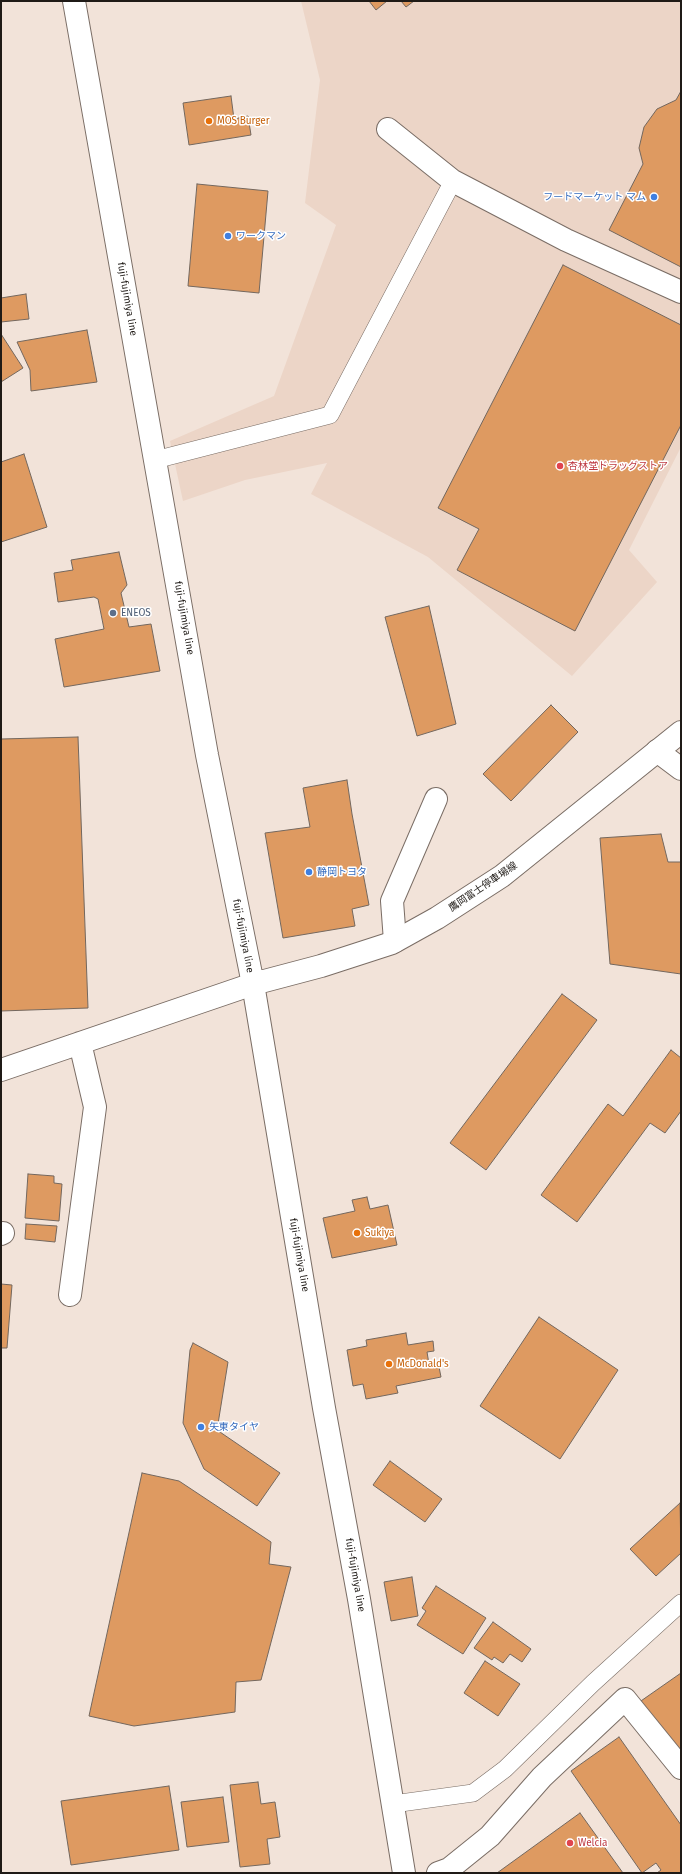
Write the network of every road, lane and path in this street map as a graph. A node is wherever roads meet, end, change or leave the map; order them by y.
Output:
1 (74, 1) edge
2 (388, 129) dead end
3 (453, 181) junction
4 (681, 292) edge
5 (155, 460) junction
6 (681, 732) edge
7 (658, 751) junction
8 (681, 769) edge
9 (436, 799) dead end
10 (395, 941) junction
11 (253, 984) junction
12 (80, 1043) junction
13 (1, 1070) edge
14 (70, 1295) dead end
15 (681, 1603) edge
16 (681, 1768) edge
17 (393, 1804) junction
18 (404, 1873) edge
19 (438, 1873) edge

1 - 5 main road, fuji-fujimiya line
2 - 3 main road
3 - 4 main road
3 - 5 lane
5 - 11 main road, fuji-fujimiya line
6 - 7 main road, 鷹岡富士停車場線
7 - 8 main road
7 - 10 main road, 鷹岡富士停車場線
9 - 10 main road
10 - 11 main road, 鷹岡富士停車場線
11 - 12 main road, 鷹岡富士停車場線
11 - 17 main road, fuji-fujimiya line
12 - 13 main road, 鷹岡富士停車場線
12 - 14 main road
15 - 17 lane
16 - 19 main road
17 - 18 main road, fuji-fujimiya line

